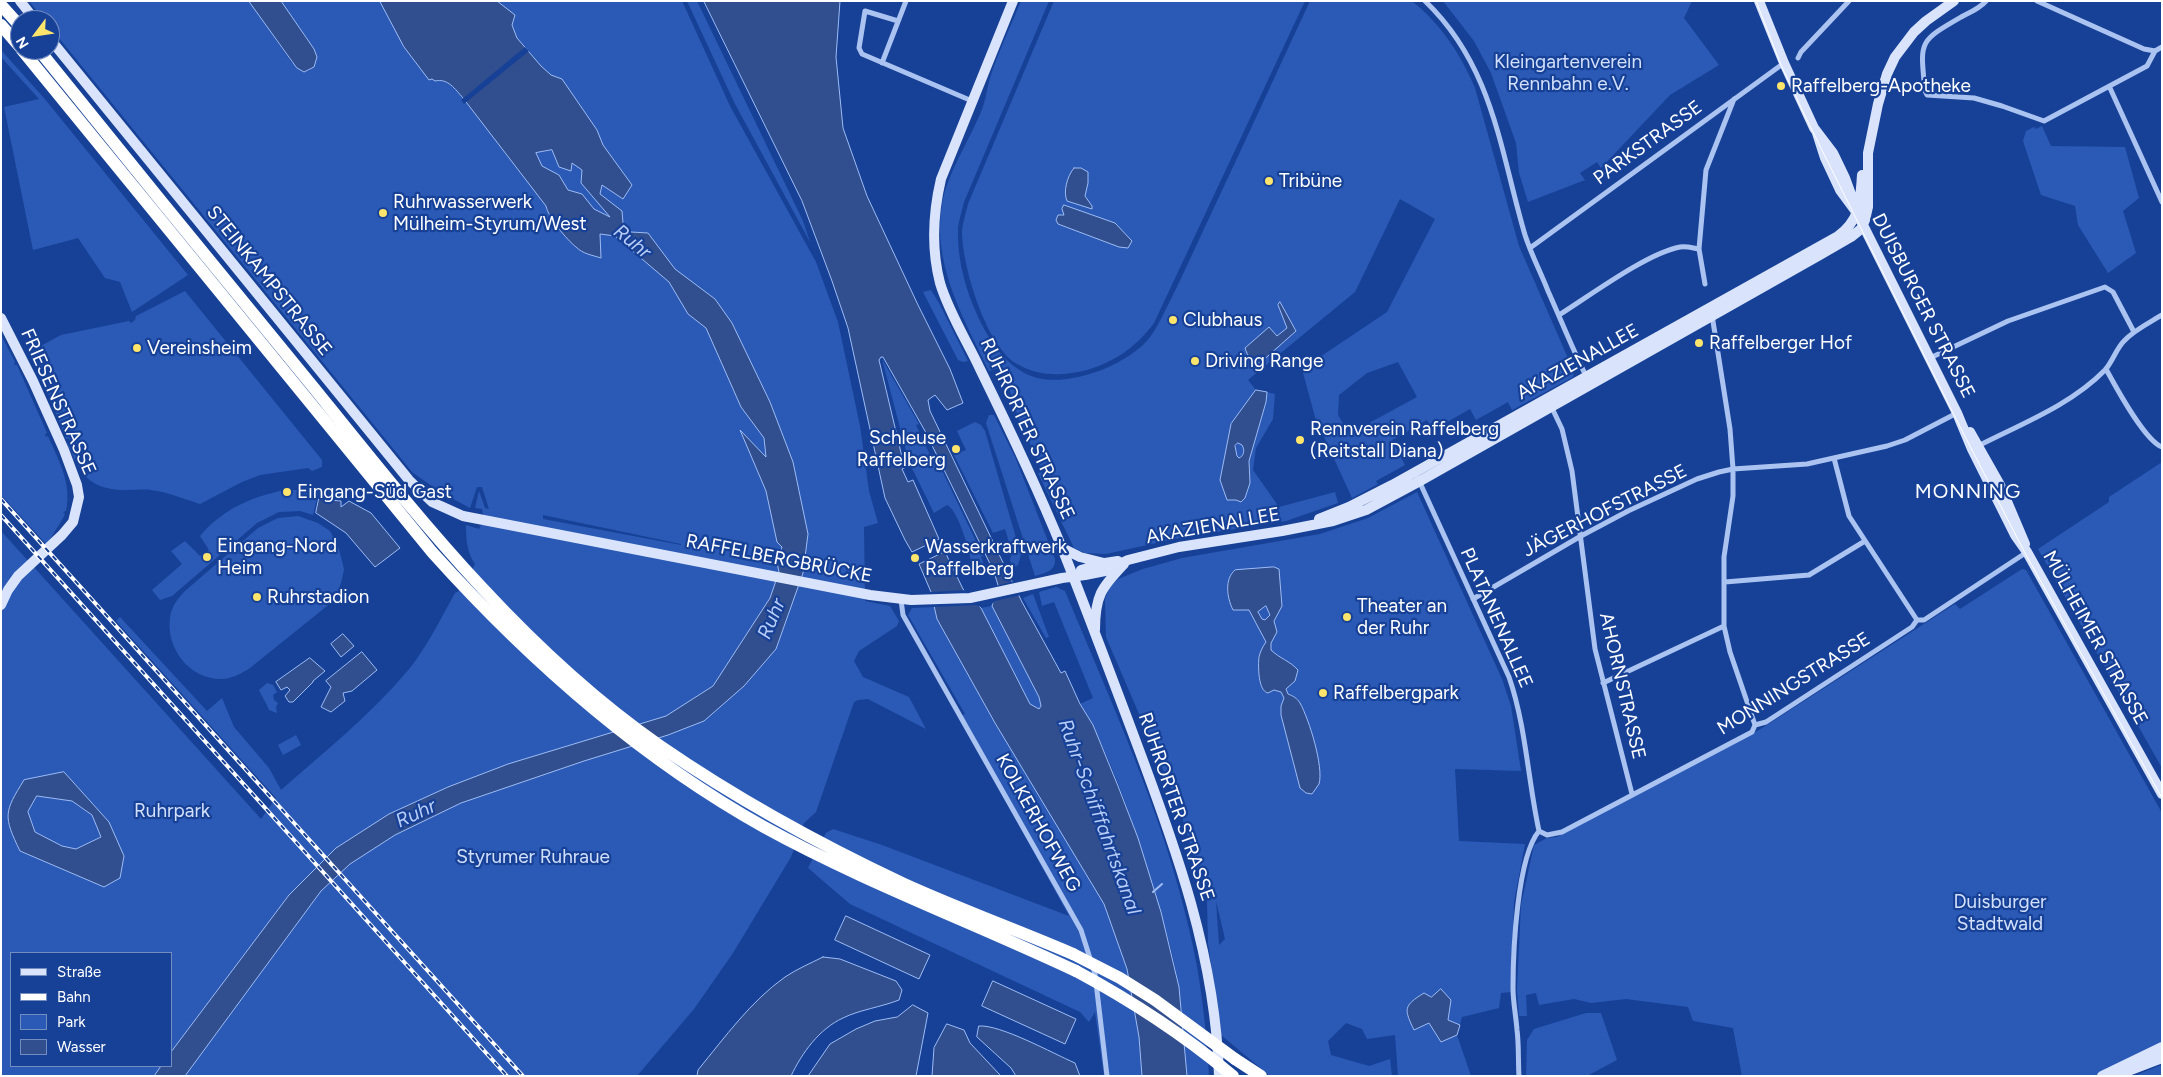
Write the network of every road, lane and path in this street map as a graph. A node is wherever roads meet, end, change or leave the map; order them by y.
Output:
1 (906, 1) edge
2 (1013, 1) edge
3 (1425, 1) edge
4 (1759, 1) edge
5 (1849, 1) edge
6 (1954, 1) edge
7 (1986, 1) edge
8 (2037, 1) edge
9 (1, 5) edge
10 (10, 15) edge
11 (898, 21) junction
12 (1, 25) edge
13 (10, 35) edge
14 (2162, 47) edge
15 (60, 51) edge
16 (2155, 51) junction
17 (1798, 58) dead end
18 (30, 60) edge
19 (47, 60) edge
20 (882, 63) junction
21 (1784, 63) junction
22 (2110, 88) junction
23 (1734, 99) junction
24 (972, 101) junction
25 (1817, 133) junction
26 (1865, 165) junction
27 (1846, 178) junction
28 (2162, 202) edge
29 (1857, 214) junction
30 (1863, 225) junction
31 (1530, 248) junction
32 (1699, 250) junction
33 (1705, 284) dead end
34 (1711, 312) junction
35 (1559, 315) junction
36 (2162, 315) edge
37 (1, 318) edge
38 (2134, 332) junction
39 (1930, 358) junction
40 (2106, 369) junction
41 (1589, 381) junction
42 (1552, 408) junction
43 (1957, 414) junction
44 (1975, 447) junction
45 (2162, 447) edge
46 (1834, 458) junction
47 (1733, 469) junction
48 (1417, 477) junction
49 (481, 519) joint
50 (1581, 536) junction
51 (1865, 541) junction
52 (436, 548) junction
53 (1062, 548) junction
54 (2027, 552) junction
55 (1128, 560) junction
56 (1105, 563) junction
57 (1072, 576) junction
58 (1725, 582) junction
59 (1473, 599) junction
60 (901, 600) junction
61 (1, 605) edge
62 (1917, 620) junction
63 (1724, 626) junction
64 (1095, 636) junction
65 (1603, 684) junction
66 (1755, 725) junction
67 (1632, 794) junction
68 (2162, 794) edge
69 (1539, 831) junction
70 (820, 849) junction
71 (2162, 1047) edge
72 (2162, 1058) edge
73 (1235, 1060) junction
74 (1107, 1076) edge
75 (1219, 1076) edge
76 (1233, 1076) edge
77 (1252, 1076) edge
78 (1261, 1076) edge
79 (1518, 1076) edge
80 (2102, 1076) edge
81 (2115, 1076) edge

1 - 11 street
2 - 24 main road, RUHRORTER STRASSE
3 - 31 street
4 - 21 main road, DUISBURGER STRASSE
5 - 17 street
6 - 26 main road
7 - 22 street
8 - 16 street
9 - 10 highway
11 - 20 street
11 - 20 street
12 - 13 highway
14 - 16 street
15 - 49 main road, STEINKAMPSTRASSE
16 - 22 street
18 - 52 highway
19 - 52 highway
20 - 24 street
21 - 23 street, PARKSTRASSE
21 - 25 main road, DUISBURGER STRASSE
22 - 28 street
23 - 31 street, PARKSTRASSE
23 - 32 street
24 - 53 main road, RUHRORTER STRASSE
25 - 27 main road, DUISBURGER STRASSE
25 - 29 main road, DUISBURGER STRASSE
26 - 27 main road
26 - 29 main road
26 - 30 main road
27 - 29 main road, DUISBURGER STRASSE
29 - 30 main road, DUISBURGER STRASSE
29 - 34 main road, AKAZIENALLEE
30 - 34 main road, AKAZIENALLEE
30 - 39 main road, DUISBURGER STRASSE
31 - 35 street
32 - 33 street
32 - 35 street
34 - 41 main road, AKAZIENALLEE
34 - 47 street
35 - 41 street
36 - 38 street
37 - 61 main road, FRIESENSTRASSE
38 - 39 street
38 - 40 street
39 - 43 main road, DUISBURGER STRASSE
40 - 44 street
40 - 45 street
41 - 42 main road, AKAZIENALLEE
41 - 48 main road, AKAZIENALLEE
42 - 48 main road, AKAZIENALLEE
42 - 50 street, AHORNSTRASSE
43 - 44 main road, DUISBURGER STRASSE
43 - 46 street, JÄGERHOFSTRASSE
44 - 54 main road, DUISBURGER STRASSE
46 - 47 street, JÄGERHOFSTRASSE
46 - 51 street
47 - 50 street, JÄGERHOFSTRASSE
47 - 58 street
48 - 55 main road, AKAZIENALLEE
48 - 59 street, PLATANENALLEE
49 - 60 main road, RAFFELBERGBRÜCKE
50 - 59 street, JÄGERHOFSTRASSE
50 - 65 street, AHORNSTRASSE
51 - 58 street
51 - 62 street
52 - 70 highway
53 - 56 main road
53 - 57 main road, RUHRORTER STRASSE
54 - 62 street, MONNINGSTRASSE
54 - 68 main road, MÜLHEIMER STRASSE
55 - 56 main road, AKAZIENALLEE
55 - 57 main road, AKAZIENALLEE
55 - 64 main road
56 - 57 main road, AKAZIENALLEE
57 - 60 main road, RAFFELBERGBRÜCKE
57 - 64 main road, RUHRORTER STRASSE
58 - 63 street
59 - 69 street, PLATANENALLEE
60 - 74 street, KOLKERHOFWEG
62 - 66 street, MONNINGSTRASSE
63 - 65 street
63 - 66 street
64 - 75 main road, RUHRORTER STRASSE
65 - 67 street, AHORNSTRASSE
66 - 67 street, MONNINGSTRASSE
67 - 69 street, MONNINGSTRASSE
69 - 79 street
70 - 73 highway, bridge
70 - 76 highway, bridge
71 - 80 main road
72 - 81 main road
73 - 77 highway
73 - 78 highway

